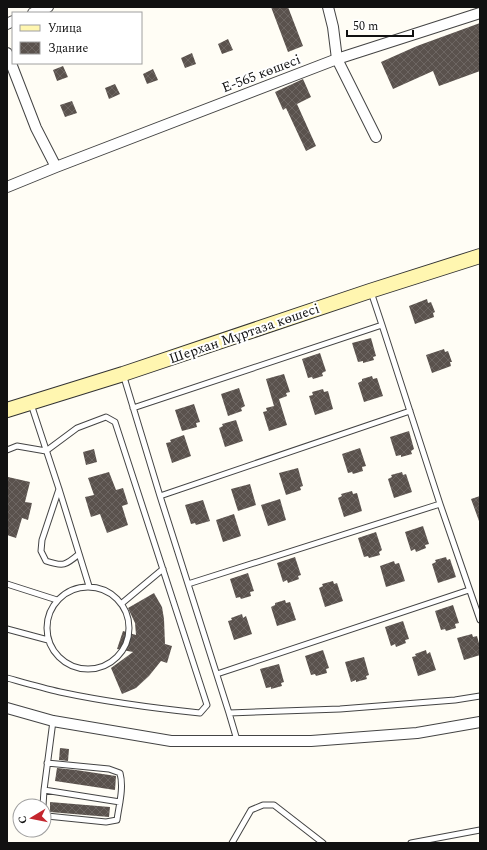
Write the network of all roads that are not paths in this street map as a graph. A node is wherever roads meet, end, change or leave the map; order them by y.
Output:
1 (48, 7) edge
2 (328, 7) edge
3 (36, 12) edge
4 (480, 13) edge
5 (7, 53) edge
6 (337, 59) junction
7 (376, 137) dead end
8 (56, 167) junction
9 (7, 187) edge
10 (480, 256) edge
11 (370, 291) junction
12 (382, 325) junction
13 (123, 374) junction
14 (30, 403) junction
15 (134, 408) junction
16 (7, 410) edge
17 (410, 411) junction
18 (7, 450) edge
19 (46, 451) junction
20 (59, 489) junction
21 (160, 496) junction
22 (440, 504) junction
23 (79, 554) junction
24 (163, 570) junction
25 (7, 584) edge
26 (188, 584) junction
27 (89, 586) junction
28 (469, 590) junction
29 (57, 600) junction
30 (121, 604) junction
31 (480, 620) edge
32 (7, 628) edge
33 (48, 640) junction
34 (217, 674) junction
35 (7, 678) edge
36 (480, 696) edge
37 (7, 708) edge
38 (229, 714) junction
39 (53, 721) junction
40 (480, 722) edge
41 (237, 740) junction
42 (47, 763) junction
43 (44, 790) junction
44 (44, 798) edge
45 (120, 802) junction
46 (52, 817) edge
47 (480, 830) edge
48 (232, 843) edge
49 (323, 843) edge
50 (411, 843) edge

1 - 3 street
2 - 6 street
4 - 6 street, Е-565 көшесі
5 - 8 street
6 - 7 street
6 - 8 street, Е-565 көшесі
8 - 9 street, Е-565 көшесі
10 - 11 main road, Шерхан Мұртаза көшесі
11 - 12 lane
11 - 13 main road, Шерхан Мұртаза көшесі
12 - 15 lane
12 - 17 lane
13 - 14 main road, Шерхан Мұртаза көшесі
13 - 15 lane
14 - 16 main road, Шерхан Мұртаза көшесі
14 - 19 lane
15 - 21 lane
17 - 21 lane
17 - 22 lane
18 - 19 lane
19 - 20 lane
19 - 24 lane
20 - 23 lane
20 - 23 lane
21 - 26 lane
22 - 26 lane
22 - 28 lane
23 - 27 lane
24 - 30 lane
24 - 35 lane
25 - 29 lane
26 - 34 lane
27 - 29 lane
27 - 30 lane
28 - 31 lane
28 - 34 lane
29 - 33 lane
30 - 33 lane
32 - 33 lane
34 - 38 lane
36 - 38 lane
37 - 39 street
38 - 41 lane
39 - 41 street
39 - 42 lane
40 - 41 street
42 - 43 lane
42 - 45 lane
43 - 44 lane
43 - 45 lane
45 - 46 lane
47 - 50 lane
48 - 49 lane

